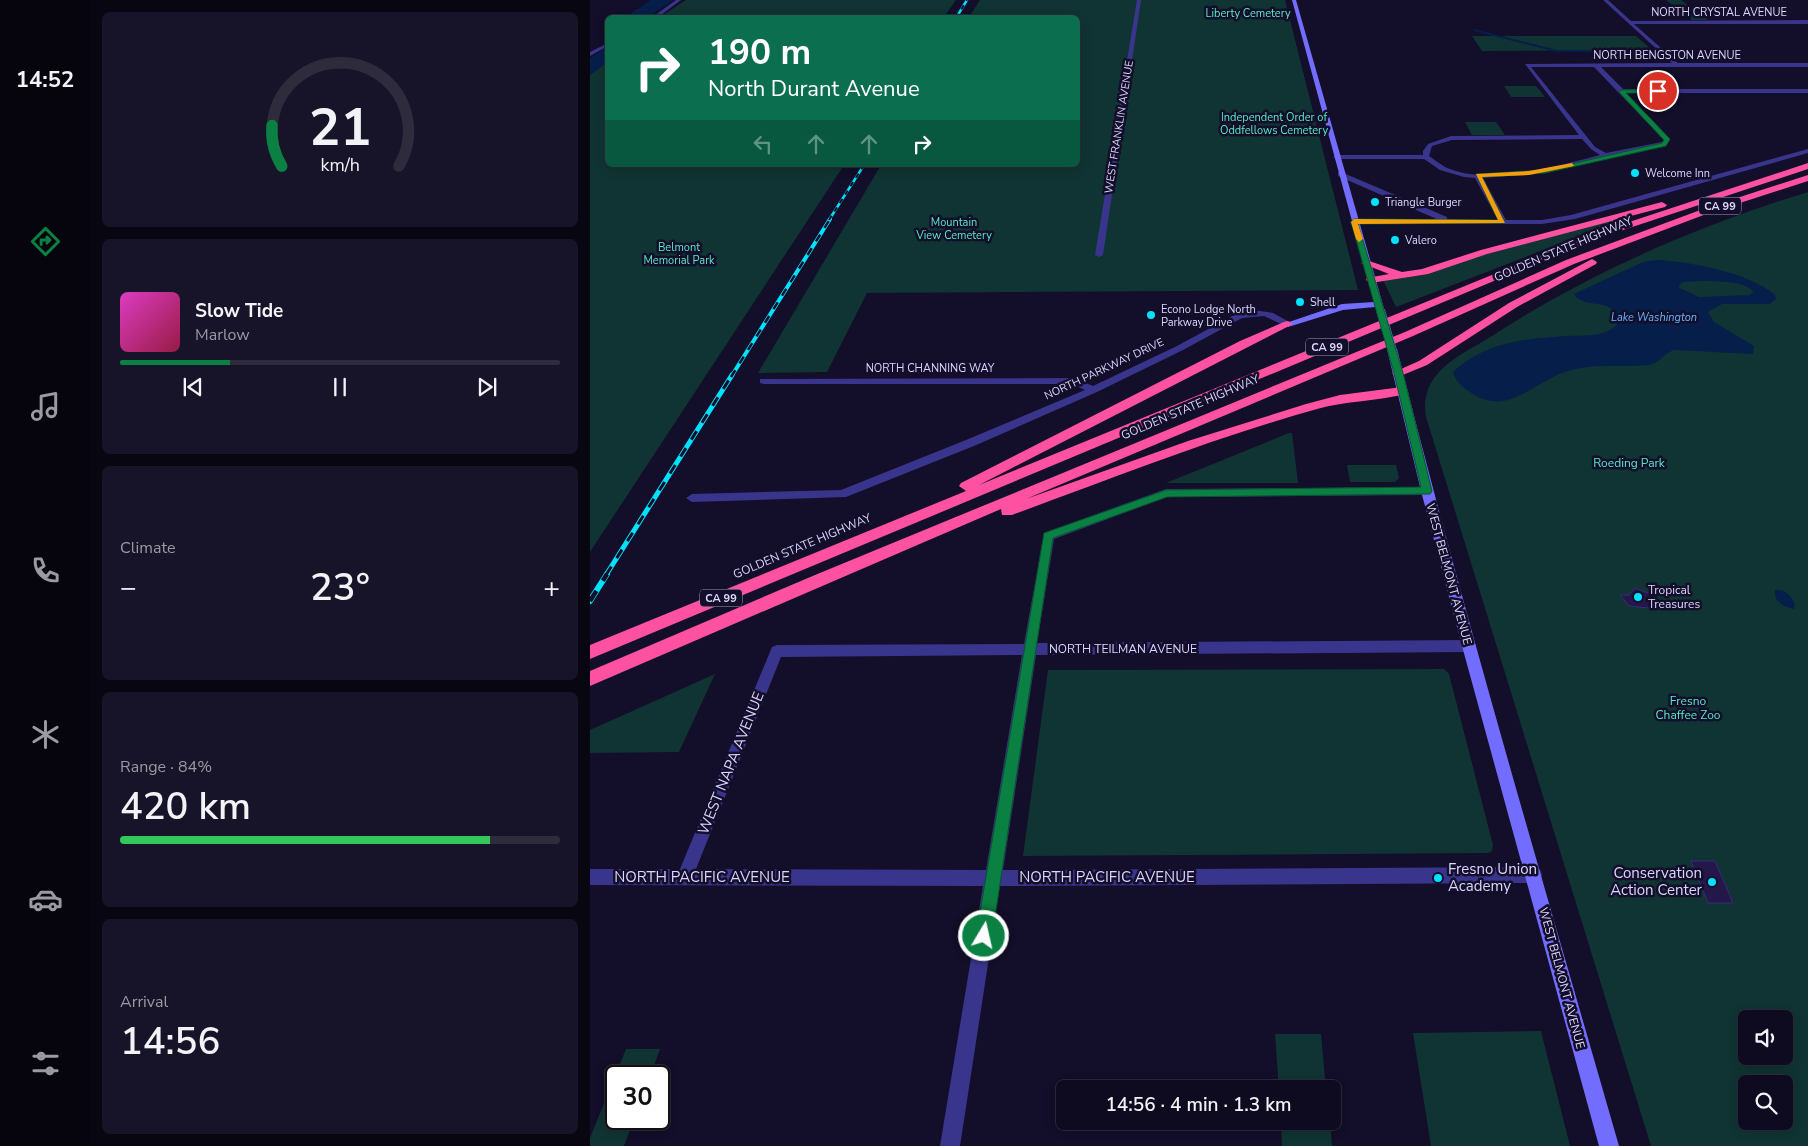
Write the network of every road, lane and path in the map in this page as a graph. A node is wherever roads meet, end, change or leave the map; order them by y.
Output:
1 (678, 0) edge
2 (1139, 0) edge
3 (1294, 0) edge
4 (1605, 0) edge
5 (657, 15) edge
6 (1631, 22) junction
7 (1808, 22) edge
8 (605, 46) edge
9 (590, 54) edge
10 (1596, 65) junction
11 (1677, 65) junction
12 (1808, 65) edge
13 (1621, 91) junction
14 (1808, 91) edge
15 (1583, 137) junction
16 (1808, 151) edge
17 (1336, 156) junction
18 (1606, 156) junction
19 (1426, 157) junction
20 (1808, 165) edge
21 (1341, 174) junction
22 (1478, 176) junction
23 (1808, 179) edge
24 (1354, 222) junction
25 (1449, 222) junction
26 (1503, 222) junction
27 (1652, 230) junction
28 (1099, 255) dead end
29 (1366, 263) junction
30 (1407, 275) junction
31 (1371, 280) junction
32 (1380, 308) junction
33 (1288, 324) junction
34 (1398, 373) junction
35 (764, 381) dead end
36 (1093, 390) junction
37 (1402, 391) junction
38 (1427, 491) junction
39 (692, 498) dead end
40 (851, 544) junction
41 (820, 579) junction
42 (1469, 646) junction
43 (1030, 649) junction
44 (777, 651) joint
45 (590, 652) edge
46 (590, 679) edge
47 (1534, 875) junction
48 (590, 876) edge
49 (685, 876) junction
50 (993, 878) junction
51 (950, 1146) edge
52 (1609, 1146) edge

1 - 5 street
2 - 28 street, WEST FRANKLIN AVENUE
3 - 17 main road, WEST BELMONT AVENUE
4 - 6 street
6 - 7 street, NORTH CRYSTAL AVENUE
6 - 11 street
8 - 9 street
10 - 11 street, NORTH BENGSTON AVENUE
10 - 13 street
10 - 15 street, NORTH BENGSTON AVENUE
11 - 12 street, NORTH BENGSTON AVENUE
13 - 14 street
13 - 18 street
15 - 18 street
15 - 19 street
16 - 26 street
17 - 19 street
17 - 21 main road, WEST BELMONT AVENUE
18 - 22 street
19 - 22 street
20 - 30 highway
20 - 40 highway, GOLDEN STATE HIGHWAY / CA 99
21 - 24 main road, WEST BELMONT AVENUE
21 - 25 street
22 - 26 street
23 - 27 highway, GOLDEN STATE HIGHWAY / CA 99
24 - 25 street
24 - 29 main road, WEST BELMONT AVENUE
25 - 26 street
27 - 34 highway
27 - 41 highway, GOLDEN STATE HIGHWAY / CA 99
29 - 30 highway
29 - 31 main road, WEST BELMONT AVENUE
30 - 31 highway
31 - 32 main road, WEST BELMONT AVENUE
32 - 33 main road
32 - 34 main road, WEST BELMONT AVENUE, bridge
33 - 36 street, NORTH PARKWAY DRIVE
33 - 40 highway
34 - 37 main road, WEST BELMONT AVENUE
35 - 36 street, NORTH CHANNING WAY
36 - 39 street, NORTH PARKWAY DRIVE
37 - 38 main road, WEST BELMONT AVENUE
37 - 41 highway
38 - 42 main road, WEST BELMONT AVENUE
38 - 43 street
40 - 45 highway, GOLDEN STATE HIGHWAY / CA 99
41 - 46 highway, GOLDEN STATE HIGHWAY / CA 99
42 - 43 street, NORTH TEILMAN AVENUE
42 - 47 main road, WEST BELMONT AVENUE
43 - 44 street, NORTH TEILMAN AVENUE
43 - 50 street
44 - 49 street, WEST NAPA AVENUE
47 - 50 street, NORTH PACIFIC AVENUE
47 - 52 main road, WEST BELMONT AVENUE
48 - 49 street, NORTH PACIFIC AVENUE
49 - 50 street, NORTH PACIFIC AVENUE
50 - 51 street

